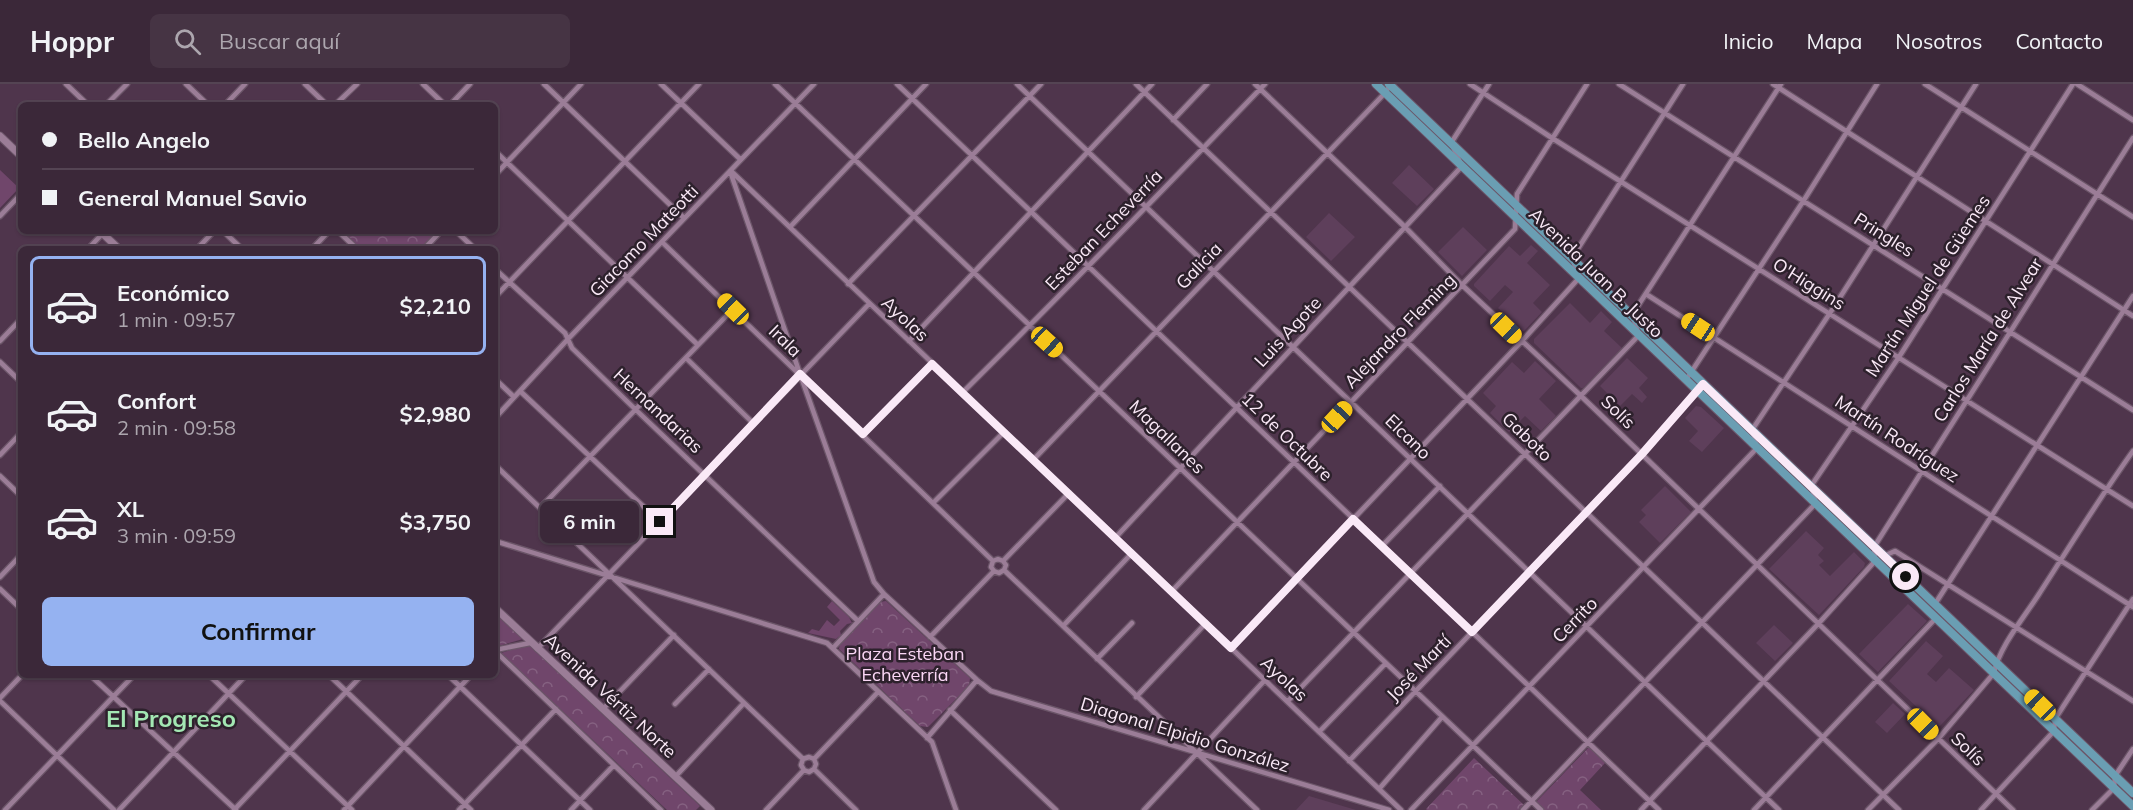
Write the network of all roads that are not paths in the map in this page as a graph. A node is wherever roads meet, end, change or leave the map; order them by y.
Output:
1 (66, 84) edge
2 (126, 84) edge
3 (186, 84) edge
4 (245, 84) edge
5 (305, 84) edge
6 (357, 84) edge
7 (423, 84) edge
8 (470, 84) edge
9 (544, 84) edge
10 (581, 84) edge
11 (661, 84) edge
12 (699, 84) edge
13 (775, 84) edge
14 (814, 84) edge
15 (897, 84) edge
16 (926, 84) edge
17 (1017, 84) edge
18 (1041, 84) edge
19 (1136, 84) edge
20 (1152, 84) edge
21 (1208, 84) edge
22 (1255, 84) edge
23 (1265, 84) edge
24 (1376, 84) edge
25 (1390, 84) edge
26 (1470, 84) edge
27 (1489, 84) edge
28 (1587, 84) edge
29 (1619, 84) edge
30 (1683, 84) edge
31 (1773, 84) edge
32 (1877, 84) edge
33 (1925, 84) edge
34 (1976, 84) edge
35 (2075, 84) edge
36 (1780, 86) edge
37 (1260, 89) junction
38 (1144, 92) junction
39 (1484, 92) junction
40 (1385, 93) junction
41 (1030, 96) junction
42 (912, 99) junction
43 (85, 102) edge
44 (109, 102) edge
45 (205, 102) edge
46 (228, 102) edge
47 (324, 102) edge
48 (338, 102) edge
49 (442, 102) edge
50 (453, 102) edge
51 (564, 103) junction
52 (681, 103) junction
53 (795, 104) junction
54 (1961, 107) junction
55 (1665, 112) junction
56 (1173, 120) junction
57 (2133, 120) edge
58 (1848, 132) junction
59 (0, 136) edge
60 (1552, 138) junction
61 (2133, 138) edge
62 (1451, 143) junction
63 (1203, 148) junction
64 (1088, 151) junction
65 (2030, 152) junction
66 (18, 153) edge
67 (1327, 153) junction
68 (498, 154) edge
69 (972, 156) junction
70 (1735, 156) junction
71 (740, 159) junction
72 (854, 159) junction
73 (507, 162) junction
74 (625, 162) junction
75 (1459, 169) junction
76 (730, 171) junction
77 (498, 172) edge
78 (1917, 177) junction
79 (1621, 181) junction
80 (2097, 194) junction
81 (18, 197) edge
82 (1804, 200) junction
83 (1516, 205) junction
84 (1146, 206) junction
85 (1031, 212) junction
86 (1271, 212) junction
87 (0, 216) edge
88 (914, 216) junction
89 (1516, 217) junction
90 (684, 218) junction
91 (2133, 218) edge
92 (568, 220) junction
93 (1986, 221) junction
94 (1691, 225) junction
95 (790, 227) junction
96 (1405, 227) junction
97 (100, 234) edge
98 (104, 234) edge
99 (211, 234) edge
100 (226, 234) edge
101 (325, 234) edge
102 (341, 234) edge
103 (438, 234) edge
104 (459, 234) edge
105 (662, 242) junction
106 (1874, 245) junction
107 (90, 246) edge
108 (116, 246) edge
109 (200, 246) edge
110 (239, 246) edge
111 (315, 246) edge
112 (354, 246) edge
113 (427, 246) edge
114 (472, 246) edge
115 (1572, 258) junction
116 (2052, 263) junction
117 (1089, 267) junction
118 (1759, 269) junction
119 (498, 271) edge
120 (1213, 271) junction
121 (973, 273) junction
122 (628, 277) junction
123 (1579, 278) junction
124 (509, 282) junction
125 (848, 284) junction
126 (1462, 285) junction
127 (1349, 287) junction
128 (1943, 289) junction
129 (498, 294) edge
130 (1646, 294) junction
131 (2133, 296) edge
132 (869, 304) junction
133 (733, 309) junction
134 (2124, 310) junction
135 (1830, 313) junction
136 (1632, 315) junction
137 (2133, 316) edge
138 (18, 322) edge
139 (1030, 326) junction
140 (1156, 331) junction
141 (2010, 331) junction
142 (1639, 335) junction
143 (1715, 338) junction
144 (568, 339) junction
145 (0, 341) edge
146 (909, 341) junction
147 (1521, 342) junction
148 (1407, 343) junction
149 (698, 345) junction
150 (1293, 347) junction
151 (686, 357) junction
152 (1899, 357) junction
153 (0, 362) edge
154 (932, 364) junction
155 (1692, 373) junction
156 (800, 374) junction
157 (2080, 378) junction
158 (18, 379) edge
159 (1686, 380) junction
160 (498, 382) edge
161 (1784, 382) junction
162 (1703, 384) junction
163 (1100, 390) junction
164 (520, 391) junction
165 (1697, 391) junction
166 (962, 393) junction
167 (1580, 395) junction
168 (514, 397) junction
169 (1467, 399) junction
170 (1966, 400) junction
171 (1351, 402) junction
172 (1236, 408) junction
173 (635, 410) junction
174 (2133, 410) edge
175 (498, 415) edge
176 (753, 423) junction
177 (1852, 426) junction
178 (1752, 430) junction
179 (1004, 432) junction
180 (863, 434) junction
181 (18, 436) edge
182 (2037, 445) junction
183 (1757, 448) junction
184 (2133, 451) edge
185 (1524, 454) junction
186 (1642, 454) junction
187 (0, 455) edge
188 (589, 457) junction
189 (1034, 459) junction
190 (1411, 459) junction
191 (1294, 462) junction
192 (498, 468) edge
193 (1179, 469) junction
194 (1921, 471) junction
195 (705, 475) junction
196 (0, 476) edge
197 (1440, 486) junction
198 (1811, 486) junction
199 (2106, 489) junction
200 (18, 493) edge
201 (1069, 493) junction
202 (933, 503) junction
203 (1816, 503) junction
204 (2133, 506) edge
205 (540, 508) junction
206 (1700, 509) junction
207 (1468, 513) junction
208 (1586, 513) junction
209 (1992, 517) junction
210 (1353, 519) junction
211 (660, 522) junction
212 (1236, 523) junction
213 (1116, 537) junction
214 (498, 543) edge
215 (1382, 546) junction
216 (1874, 547) junction
217 (1132, 554) junction
218 (1884, 556) junction
219 (18, 558) edge
220 (1875, 560) junction
221 (993, 561) junction
222 (1004, 561) junction
223 (2061, 561) junction
224 (1758, 565) junction
225 (1643, 568) junction
226 (1004, 570) junction
227 (994, 571) junction
228 (1530, 572) junction
229 (1410, 573) junction
230 (608, 575) junction
231 (0, 577) edge
232 (1296, 579) junction
233 (1948, 584) junction
234 (0, 589) edge
235 (1172, 591) junction
236 (884, 594) junction
237 (2133, 599) edge
238 (1935, 604) junction
239 (18, 606) edge
240 (2131, 606) edge
241 (498, 611) edge
242 (1936, 618) junction
243 (858, 621) junction
244 (1132, 623) dead end
245 (1206, 623) junction
246 (1702, 623) junction
247 (1819, 623) junction
248 (1063, 627) junction
249 (1587, 627) junction
250 (2018, 627) junction
251 (1472, 632) junction
252 (1353, 633) junction
253 (674, 635) junction
254 (930, 638) junction
255 (530, 643) junction
256 (832, 648) junction
257 (1231, 648) junction
258 (498, 649) edge
259 (537, 649) junction
260 (498, 653) edge
261 (1098, 659) junction
262 (1996, 663) junction
263 (1385, 664) junction
264 (709, 669) junction
265 (2086, 671) junction
266 (1994, 674) junction
267 (19, 678) edge
268 (93, 678) edge
269 (131, 678) edge
270 (212, 678) edge
271 (243, 678) edge
272 (332, 678) edge
273 (359, 678) edge
274 (451, 678) edge
275 (468, 678) edge
276 (977, 680) junction
277 (1265, 680) junction
278 (1878, 680) junction
279 (1764, 681) junction
280 (1646, 682) junction
281 (460, 687) junction
282 (1530, 687) junction
283 (347, 692) junction
284 (878, 692) junction
285 (1414, 692) junction
286 (228, 693) junction
287 (113, 697) junction
288 (1136, 697) junction
289 (0, 700) edge
290 (1288, 701) junction
291 (2133, 701) edge
292 (744, 703) junction
293 (675, 704) dead end
294 (556, 709) junction
295 (603, 709) junction
296 (950, 710) junction
297 (1442, 717) junction
298 (2055, 719) junction
299 (2054, 731) junction
300 (1319, 732) junction
301 (927, 738) junction
302 (1823, 738) junction
303 (1938, 739) junction
304 (1707, 741) junction
305 (1588, 742) junction
306 (522, 744) junction
307 (404, 746) junction
308 (1473, 747) junction
309 (2133, 749) edge
310 (173, 751) junction
311 (290, 752) junction
312 (1197, 753) junction
313 (57, 755) junction
314 (803, 759) junction
315 (814, 759) junction
316 (1349, 760) junction
317 (614, 765) junction
318 (804, 770) junction
319 (814, 770) junction
320 (2115, 776) junction
321 (675, 777) junction
322 (2114, 788) junction
323 (1379, 789) junction
324 (2133, 793) edge
325 (1882, 795) junction
326 (1996, 795) junction
327 (1766, 797) junction
328 (580, 800) junction
329 (1532, 801) junction
330 (1650, 801) junction
331 (465, 804) junction
332 (1416, 805) junction
333 (2133, 806) edge
334 (705, 808) edge
335 (348, 809) edge
336 (4, 810) edge
337 (117, 810) edge
338 (235, 810) edge
339 (459, 810) edge
340 (471, 810) edge
341 (571, 810) edge
342 (590, 810) edge
343 (661, 810) edge
344 (766, 810) edge
345 (856, 810) edge
346 (956, 810) edge
347 (1056, 810) edge
348 (1144, 810) edge
349 (1257, 810) edge
350 (1389, 810) edge
351 (1401, 810) edge
352 (1412, 810) edge
353 (1422, 810) edge
354 (1523, 810) edge
355 (1541, 810) edge
356 (1641, 810) edge
357 (1659, 810) edge
358 (1754, 810) edge
359 (1779, 810) edge
360 (1868, 810) edge
361 (1899, 810) edge
362 (1981, 810) edge
363 (2013, 810) edge
364 (2092, 810) edge

1 - 43 street
2 - 44 street
3 - 45 street
4 - 46 street
5 - 47 street
6 - 48 street
7 - 49 street
8 - 50 street
9 - 51 street
10 - 51 street
11 - 52 street
12 - 52 street
13 - 53 street, Magallanes
14 - 53 street, Giacomo Mateotti
15 - 42 street, 12 de Octubre
16 - 42 street
17 - 41 street, Elcano
18 - 41 street
19 - 38 street, Gaboto
20 - 38 street
21 - 56 street
22 - 37 street, Solís
23 - 37 street, Esteban Echeverría
24 - 40 main road, Avenida Juan B. Justo
25 - 40 street, Galicia
25 - 62 main road, Avenida Juan B. Justo
26 - 39 street, O'Higgins
27 - 39 street
28 - 60 street
29 - 55 street, Pringles
30 - 55 street
31 - 36 street
32 - 58 street
33 - 54 street
34 - 54 street
35 - 57 street
35 - 65 street, Martín Miguel de Güemes
36 - 58 street
36 - 70 street
37 - 63 street, Esteban Echeverría
37 - 67 street, Solís
38 - 56 street, Gaboto
38 - 64 street
39 - 60 street, O'Higgins
39 - 62 street
40 - 67 street, Galicia
40 - 75 main road, Avenida Juan B. Justo
41 - 64 street, Elcano
41 - 69 street
42 - 69 street, 12 de Octubre
42 - 72 street
51 - 73 street
51 - 74 street
52 - 71 street
52 - 74 street
53 - 71 street, Giacomo Mateotti
53 - 72 street, Magallanes
54 - 65 street
54 - 78 street
55 - 70 street, Pringles
55 - 79 street
56 - 63 street, Gaboto
58 - 78 street
58 - 82 street
59 - 66 street
60 - 79 street, O'Higgins
60 - 83 street
61 - 80 street, Carlos María de Alvear
62 - 75 street
62 - 83 main road, Avenida Juan B. Justo
63 - 84 street, Esteban Echeverría
63 - 86 street, Gaboto
64 - 84 street, Elcano
64 - 85 street
65 - 80 street
65 - 93 street, Martín Miguel de Güemes
67 - 86 street, Galicia
67 - 96 street, Solís
68 - 73 street
69 - 85 street, 12 de Octubre
69 - 88 street
70 - 82 street, Pringles
70 - 94 street
71 - 76 street, Giacomo Mateotti
72 - 88 street, Magallanes
72 - 95 street
73 - 77 street
73 - 92 street
74 - 90 street
74 - 92 street
75 - 89 main road, Avenida Juan B. Justo
75 - 96 street, Luis Agote
76 - 90 street, Giacomo Mateotti
76 - 95 street, Ayolas
76 - 156 street
78 - 93 street
78 - 106 street
79 - 94 street, O'Higgins
79 - 115 street
80 - 91 street
80 - 116 street, Carlos María de Alvear
81 - 87 street
82 - 106 street, Pringles
82 - 118 street
83 - 89 street
83 - 115 main road, Avenida Juan B. Justo
84 - 117 street, Esteban Echeverría
84 - 120 street, Elcano
85 - 117 street, 12 de Octubre
85 - 121 street
86 - 120 street, Galicia
86 - 127 street, Gaboto
88 - 121 street, Magallanes
88 - 125 street
89 - 123 main road, Avenida Juan B. Justo
89 - 126 street, Alejandro Fleming
90 - 105 street, Giacomo Mateotti
92 - 122 street
92 - 124 street
93 - 116 street
93 - 128 street, Martín Miguel de Güemes
94 - 118 street, O'Higgins
94 - 130 street
95 - 125 street, Ayolas
96 - 126 street, Solís
96 - 127 street, Luis Agote
97 - 107 street
98 - 108 street
99 - 109 street
100 - 110 street
101 - 111 street
102 - 112 street
103 - 113 street
104 - 114 street
105 - 122 street, Giacomo Mateotti
105 - 133 street, Irala
106 - 128 street, Pringles
106 - 135 street
115 - 123 street
115 - 136 main road, Avenida Juan B. Justo
116 - 134 street
116 - 141 street, Carlos María de Alvear
117 - 139 street, Esteban Echeverría
117 - 140 street, 12 de Octubre
118 - 135 street, O'Higgins
118 - 143 street
119 - 124 street, Hernandarias
120 - 140 street, Galicia
120 - 150 street, Elcano
121 - 139 street, Magallanes
121 - 146 street
122 - 144 street, Giacomo Mateotti
122 - 149 street
123 - 142 main road, Avenida Juan B. Justo
123 - 147 street
124 - 129 street
124 - 144 street, Hernandarias
125 - 132 street, Ayolas
126 - 147 street, Solís
126 - 148 street, Alejandro Fleming
127 - 148 street, Gaboto
127 - 150 street, Luis Agote
128 - 141 street, Pringles
128 - 152 street, Martín Miguel de Güemes
130 - 136 street
130 - 143 street, Martín Rodríguez
131 - 134 street
132 - 146 street, Ayolas
132 - 156 street
133 - 149 street
133 - 156 street, Irala
134 - 137 street
134 - 157 street
135 - 152 street, O'Higgins
135 - 161 street
136 - 142 street
136 - 155 main road, Avenida Juan B. Justo
138 - 145 street
139 - 163 street, Magallanes
139 - 166 street, Esteban Echeverría
140 - 163 street, Galicia
140 - 172 street, 12 de Octubre
141 - 157 street, Pringles
141 - 170 street, Carlos María de Alvear
142 - 159 main road, Avenida Juan B. Justo
142 - 167 street
143 - 155 street
143 - 161 street, Martín Rodríguez
144 - 164 street, Giacomo Mateotti
144 - 173 street, Hernandarias
146 - 154 street, Ayolas
147 - 167 street, Solís
147 - 169 street
148 - 169 street, Gaboto
148 - 171 street, Alejandro Fleming
149 - 151 street
150 - 171 street, Elcano
150 - 172 street, Luis Agote
151 - 173 street
151 - 176 street
152 - 170 street, O'Higgins
152 - 177 street, Martín Miguel de Güemes
153 - 158 street
154 - 166 street, Ayolas
154 - 180 street
155 - 159 street
155 - 162 main road, Avenida Juan B. Justo
156 - 176 street
156 - 180 street, Irala
156 - 236 street
157 - 174 street, Pringles
157 - 182 street
159 - 165 main road, Avenida Juan B. Justo
160 - 168 street
161 - 177 street, Martín Rodríguez
161 - 178 street
162 - 165 street, José Martí
162 - 178 main road, Avenida Juan B. Justo
163 - 189 street, Galicia
163 - 193 street, Magallanes
164 - 168 street, Giacomo Mateotti
164 - 188 street
165 - 183 main road, Avenida Juan B. Justo
165 - 186 street, José Martí
166 - 179 street, Ayolas
167 - 185 street
167 - 186 street, Solís
168 - 175 street, Giacomo Mateotti
169 - 185 street, Gaboto
169 - 190 street
170 - 182 street, O'Higgins
170 - 194 street, Carlos María de Alvear
171 - 190 street, Elcano
171 - 191 street, Alejandro Fleming
172 - 191 street, 12 de Octubre
172 - 193 street, Luis Agote
173 - 188 street
173 - 195 street, Hernandarias
176 - 195 street
177 - 194 street, Martín Rodríguez
177 - 198 street, Martín Miguel de Güemes
178 - 183 street
178 - 198 main road, Avenida Juan B. Justo
179 - 189 street, Ayolas
179 - 202 street
180 - 202 street, Irala
181 - 187 street
182 - 199 street, O'Higgins
182 - 209 street
183 - 203 main road, Avenida Juan B. Justo
183 - 206 street, Cerrito
184 - 199 street
185 - 207 street
185 - 208 street, Gaboto
186 - 206 street, Solís
186 - 208 street, José Martí
188 - 205 street
188 - 211 street
189 - 201 street, Ayolas
190 - 197 street, Elcano
190 - 210 street
191 - 210 street, 12 de Octubre
191 - 212 street, Alejandro Fleming
192 - 205 street
193 - 212 street, Magallanes
193 - 213 street, Luis Agote
194 - 209 street, Martín Rodríguez
194 - 216 street, Carlos María de Alvear
195 - 211 street
195 - 243 street, Hernandarias
196 - 200 street
197 - 207 street, Elcano
197 - 215 street
198 - 203 street
198 - 216 main road, Avenida Juan B. Justo
199 - 204 street, O'Higgins
199 - 223 street
201 - 213 street, Ayolas
201 - 222 street
202 - 221 street, Irala
203 - 220 main road, Avenida Juan B. Justo
203 - 224 street
205 - 230 street
206 - 224 street, Solís
206 - 225 street, Cerrito
207 - 228 street, Elcano
207 - 229 street
208 - 225 street, Gaboto
208 - 228 street, José Martí
209 - 223 street, Martín Rodríguez
209 - 233 street
210 - 215 street, 12 de Octubre
210 - 232 street
211 - 230 street
212 - 232 street, Magallanes
212 - 235 street, Alejandro Fleming
213 - 217 street, Ayolas
214 - 230 street
215 - 229 street, 12 de Octubre
216 - 218 main road, Avenida Juan B. Justo
216 - 220 street
217 - 235 street, Ayolas
217 - 248 street
218 - 220 street
218 - 233 street
218 - 238 main road, Avenida Juan B. Justo
219 - 231 street
220 - 242 main road, Avenida Juan B. Justo
220 - 247 street
221 - 222 street
221 - 227 street
222 - 226 street
223 - 240 street, Martín Rodríguez
223 - 250 street
224 - 246 street
224 - 247 street, Solís
225 - 246 street, Gaboto
225 - 249 street, Cerrito
226 - 227 street
226 - 248 street
227 - 254 street
228 - 249 street, Elcano
228 - 251 street, José Martí
229 - 251 street, 12 de Octubre
229 - 252 street
230 - 253 street
230 - 256 street
230 - 259 street
232 - 252 street, Magallanes
232 - 257 street
233 - 238 street
233 - 250 street
234 - 239 street
235 - 245 street, Ayolas
236 - 243 street
236 - 254 street
237 - 240 street
238 - 242 street
238 - 262 main road, Avenida Juan B. Justo
240 - 265 street
241 - 255 street, Avenida Vértiz Norte
242 - 266 main road, Avenida Juan B. Justo
242 - 278 street
243 - 256 street
244 - 261 street
245 - 257 street, Ayolas
245 - 288 street
246 - 279 street, Gaboto
246 - 280 street
247 - 278 street, Solís
247 - 279 street
248 - 261 street
249 - 280 street, Elcano
249 - 282 street, Cerrito
250 - 262 street
250 - 265 street
251 - 282 street, 12 de Octubre
251 - 285 street, José Martí
252 - 263 street, Magallanes
252 - 290 street
253 - 264 street
253 - 295 street
254 - 276 street
255 - 258 street
255 - 259 street, Avenida Vértiz Norte
256 - 284 street
257 - 277 street, Ayolas
259 - 295 street, Avenida Vértiz Norte
260 - 294 street
261 - 288 street
262 - 266 street
262 - 298 main road, Avenida Juan B. Justo
263 - 285 street, Magallanes
263 - 300 street
264 - 292 street
264 - 293 street
265 - 291 street
265 - 298 street
266 - 299 main road, Avenida Juan B. Justo
266 - 303 street
267 - 289 street
268 - 287 street
269 - 287 street
270 - 286 street
271 - 286 street
272 - 283 street
273 - 283 street
274 - 281 street
275 - 281 street
276 - 296 street
276 - 312 street, Diagonal Elpidio González
277 - 290 street, Ayolas
277 - 312 street
278 - 302 street
278 - 303 street, Solís
279 - 302 street, Gaboto
279 - 304 street
280 - 304 street, Elcano
280 - 305 street
281 - 306 street
281 - 307 street
282 - 305 street, 12 de Octubre
282 - 308 street, Cerrito
283 - 307 street
283 - 311 street
284 - 301 street
284 - 315 street
285 - 297 street, Magallanes
285 - 316 street, José Martí
286 - 310 street
286 - 311 street
287 - 310 street
287 - 313 street
288 - 312 street
289 - 313 street
290 - 300 street, Ayolas
292 - 314 street
292 - 321 street
294 - 306 street
294 - 317 street
295 - 321 street, Avenida Vértiz Norte
296 - 301 street
296 - 347 street
297 - 308 street, Magallanes
297 - 323 street
298 - 299 street
298 - 320 main road, Avenida Juan B. Justo
299 - 322 main road, Avenida Juan B. Justo
299 - 326 street
300 - 316 street, Ayolas
301 - 346 street
302 - 325 street, Gaboto
302 - 327 street
303 - 325 street
303 - 326 street, Solís
304 - 327 street, Elcano
304 - 330 street
305 - 329 street
305 - 330 street, 12 de Octubre
306 - 328 street
306 - 331 street
307 - 331 street
307 - 335 street
308 - 329 street, Magallanes
308 - 332 street, Cerrito
309 - 320 street
310 - 337 street
310 - 338 street
311 - 335 street
311 - 338 street
312 - 348 street
312 - 349 street
312 - 350 street, Diagonal Elpidio González
313 - 336 street
313 - 337 street
314 - 315 street
314 - 318 street
315 - 319 street
316 - 323 street, Ayolas
317 - 328 street
317 - 343 street
318 - 319 street
318 - 344 street
319 - 345 street
320 - 322 street
320 - 324 main road, Avenida Juan B. Justo
321 - 334 street, Avenida Vértiz Norte
322 - 333 main road, Avenida Juan B. Justo
322 - 364 street
323 - 351 street, Ayolas
325 - 360 street
325 - 361 street, Gaboto
326 - 362 street
326 - 363 street, Solís
327 - 358 street
327 - 359 street, Elcano
328 - 341 street
328 - 342 street
329 - 354 street
329 - 355 street, Magallanes
330 - 356 street
330 - 357 street, 12 de Octubre
331 - 339 street
331 - 340 street
332 - 352 street, Cerrito
332 - 353 street

